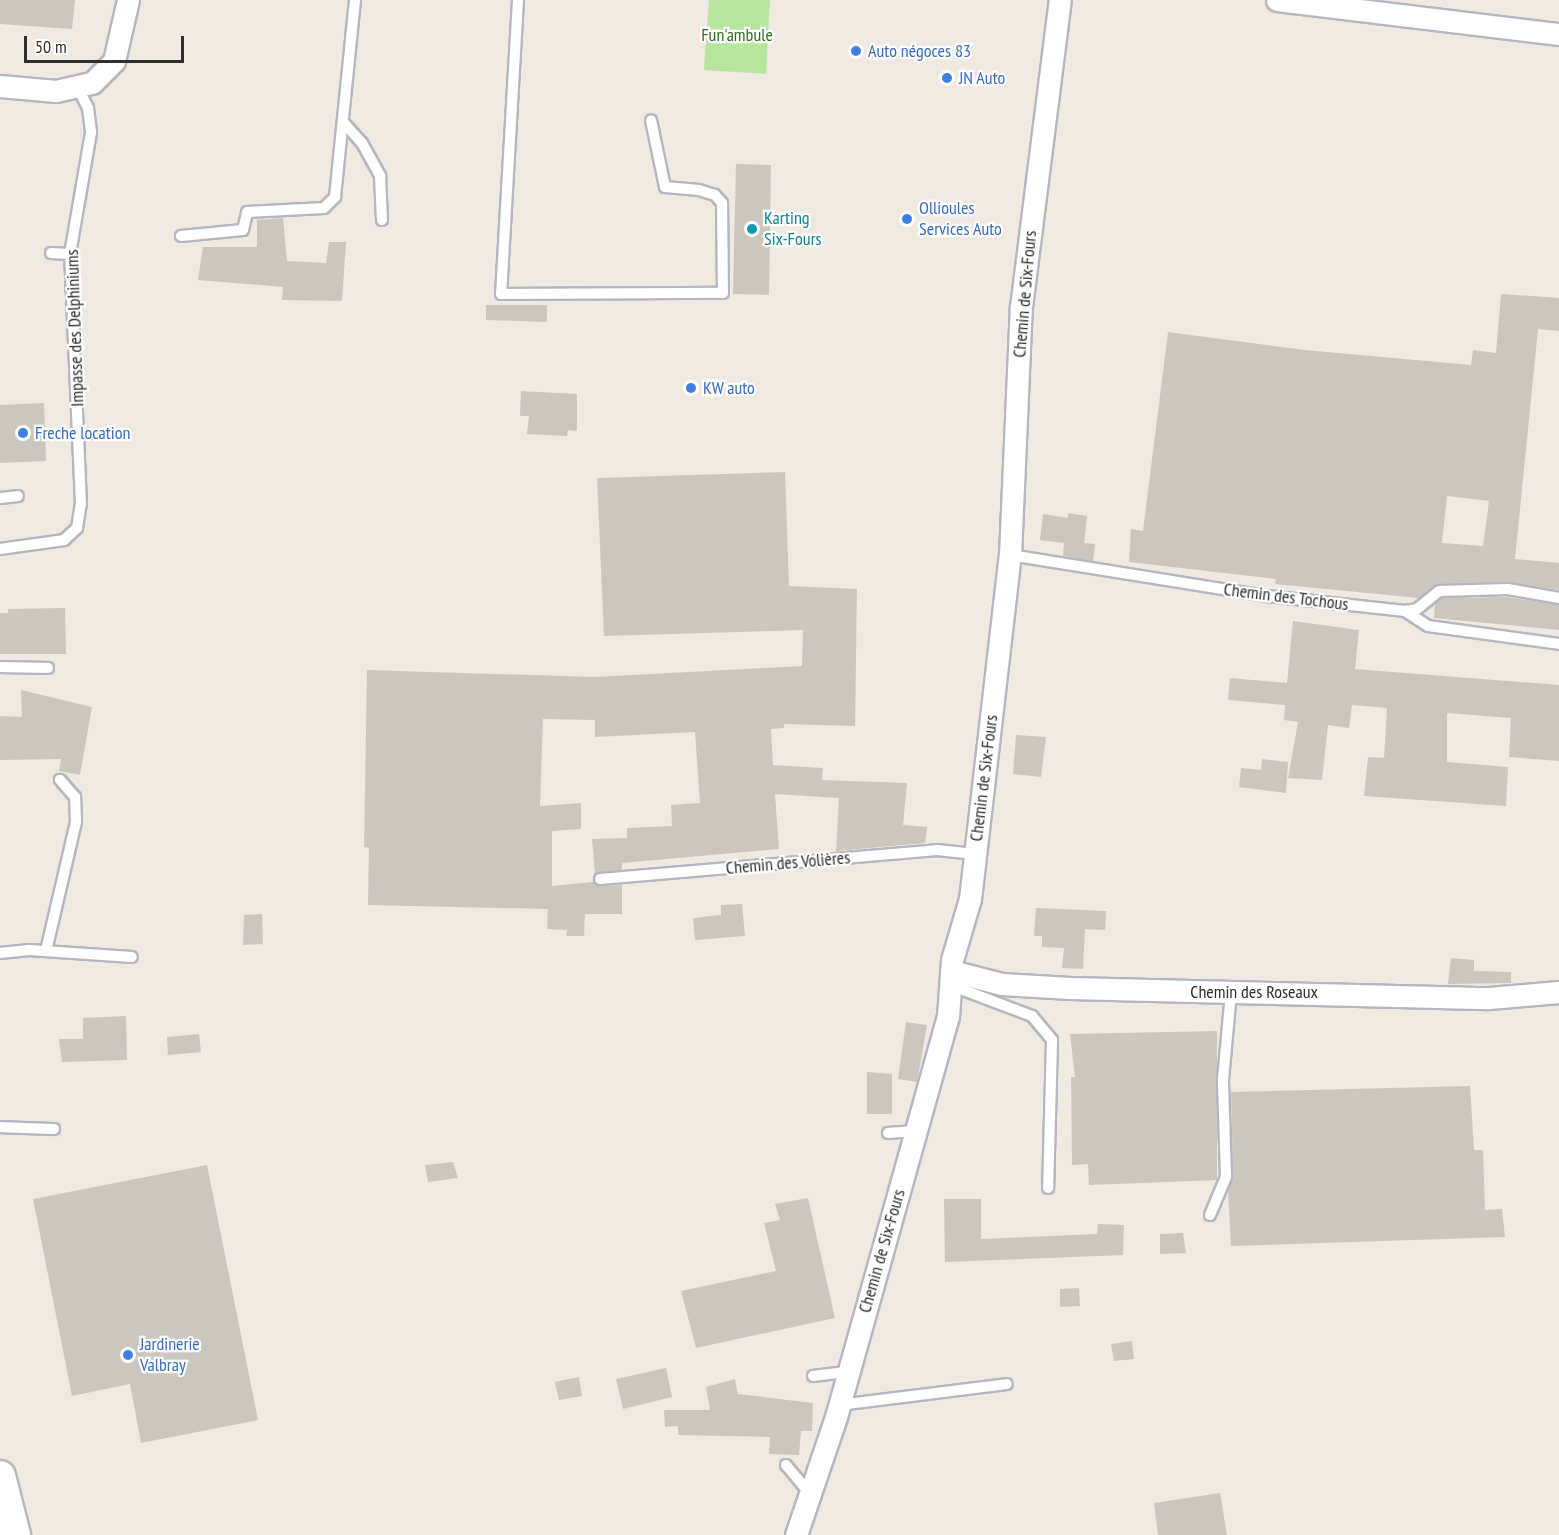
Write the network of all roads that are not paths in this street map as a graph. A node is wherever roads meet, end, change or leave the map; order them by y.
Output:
1 (128, 0) edge
2 (355, 0) edge
3 (518, 0) edge
4 (1060, 0) edge
5 (1277, 0) edge
6 (1559, 34) edge
7 (0, 86) edge
8 (77, 86) junction
9 (651, 120) dead end
10 (344, 123) junction
11 (382, 220) dead end
12 (180, 236) dead end
13 (51, 253) dead end
14 (70, 254) junction
15 (18, 496) dead end
16 (0, 498) edge
17 (0, 549) edge
18 (1010, 555) junction
19 (1559, 598) edge
20 (1405, 611) junction
21 (1559, 644) edge
22 (0, 668) edge
23 (48, 668) dead end
24 (60, 780) dead end
25 (975, 854) junction
26 (600, 879) dead end
27 (46, 951) junction
28 (0, 953) edge
29 (132, 957) dead end
30 (951, 978) junction
31 (1230, 992) junction
32 (1559, 992) edge
33 (0, 1127) edge
34 (54, 1129) dead end
35 (916, 1131) junction
36 (888, 1133) dead end
37 (1048, 1188) dead end
38 (1210, 1215) dead end
39 (848, 1372) junction
40 (813, 1376) dead end
41 (1007, 1384) dead end
42 (838, 1406) junction
43 (786, 1465) dead end
44 (0, 1476) edge
45 (810, 1494) junction
46 (13, 1531) edge
47 (796, 1535) edge

1 - 8 street
2 - 10 lane
3 - 9 lane
4 - 18 street, Chemin de Six-Fours
5 - 6 street
7 - 8 street
8 - 14 lane, Impasse des Delphiniums
10 - 11 lane
10 - 12 lane
13 - 14 lane
14 - 17 lane, Impasse des Delphiniums
15 - 16 lane
18 - 20 lane, Chemin des Tochous
18 - 25 street, Chemin de Six-Fours
19 - 20 lane
20 - 21 lane, Chemin des Tochous
22 - 23 lane
24 - 27 lane
25 - 26 lane, Chemin des Volières
25 - 30 street, Chemin de Six-Fours
27 - 28 lane
27 - 29 lane
30 - 31 street, Chemin des Roseaux
30 - 35 street, Chemin de Six-Fours
30 - 37 lane
31 - 32 street, Chemin des Roseaux
31 - 38 lane
33 - 34 lane
35 - 36 lane
35 - 39 street, Chemin de Six-Fours
39 - 40 lane
39 - 42 street, Chemin de Six-Fours
41 - 42 lane
42 - 45 street, Chemin de Six-Fours
43 - 45 lane
44 - 46 main road
45 - 47 street, Chemin de Six-Fours

